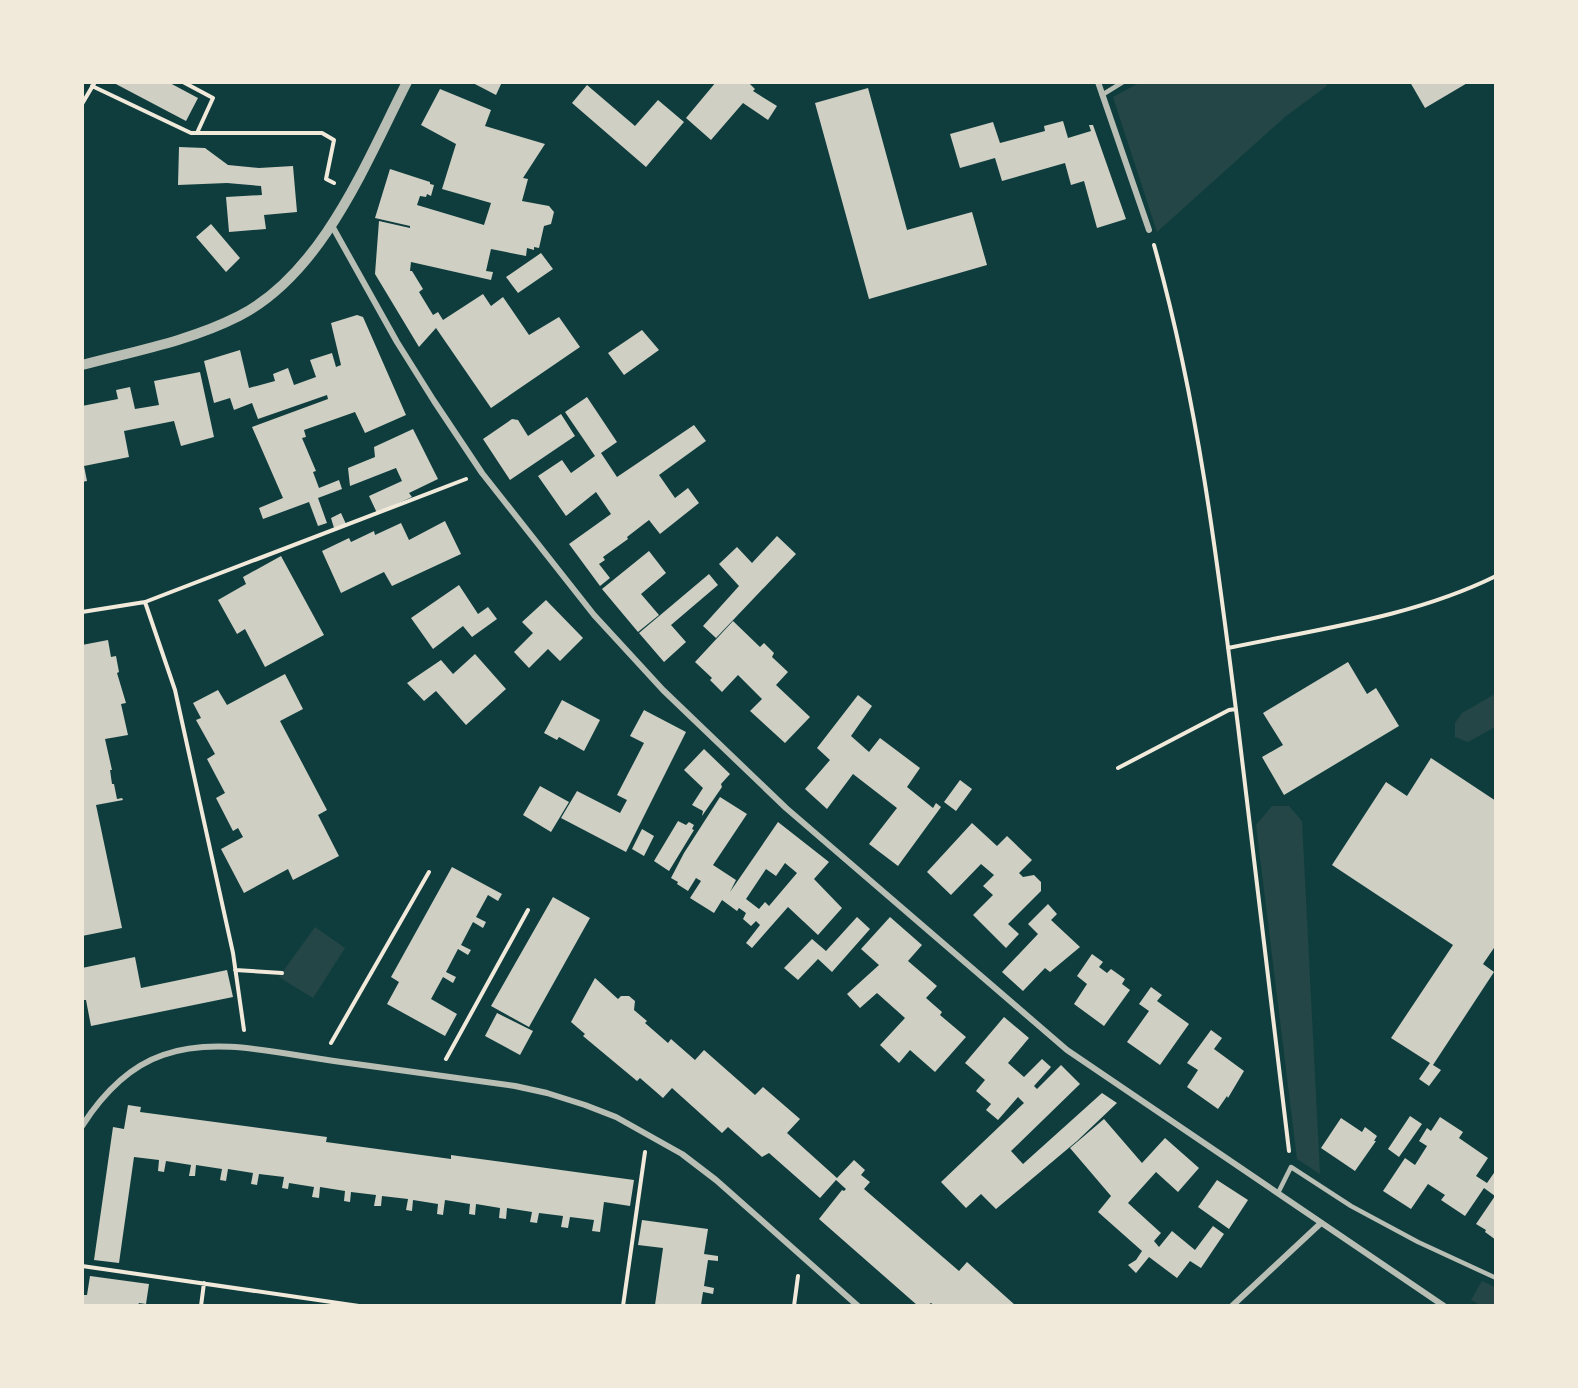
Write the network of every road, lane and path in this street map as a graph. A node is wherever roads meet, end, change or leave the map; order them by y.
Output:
1 (183, 82) edge
2 (407, 82) edge
3 (1098, 82) edge
4 (1123, 82) edge
5 (94, 84) edge
6 (1102, 95) junction
7 (82, 104) edge
8 (197, 133) junction
9 (351, 192) junction
10 (331, 224) junction
11 (1149, 230) joint
12 (82, 365) edge
13 (482, 473) junction
14 (1496, 576) edge
15 (145, 602) junction
16 (82, 612) edge
17 (1228, 648) junction
18 (1236, 709) junction
19 (1118, 768) dead end
20 (429, 872) dead end
21 (528, 910) dead end
22 (235, 970) junction
23 (282, 973) dead end
24 (246, 1049) junction
25 (321, 1059) junction
26 (437, 1075) junction
27 (82, 1126) edge
28 (652, 1136) junction
29 (1291, 1167) junction
30 (1278, 1193) junction
31 (1321, 1223) junction
32 (807, 1260) junction
33 (82, 1266) edge
34 (1496, 1278) edge
35 (204, 1283) junction
36 (201, 1305) edge
37 (346, 1305) edge
38 (359, 1305) edge
39 (623, 1305) edge
40 (794, 1305) edge
41 (858, 1305) edge
42 (1232, 1305) edge
43 (1444, 1305) edge

1 - 8 path
2 - 9 street
3 - 6 street
4 - 6 lane
5 - 7 path
5 - 8 path
6 - 11 street
8 - 9 path
9 - 10 street
10 - 12 street
10 - 13 street
11 - 17 path
13 - 15 path
13 - 30 street
14 - 17 path
15 - 16 path
15 - 22 path
17 - 18 path
18 - 19 path
18 - 29 path
20 - 25 path
21 - 26 path
22 - 23 path
22 - 24 path
24 - 25 street
24 - 27 street
25 - 26 street
26 - 28 street
28 - 32 street
28 - 39 path
29 - 30 lane
29 - 34 lane
30 - 31 street
31 - 42 street
31 - 43 street
32 - 40 path
32 - 41 street
33 - 35 path
35 - 36 path
35 - 37 path
37 - 38 path

